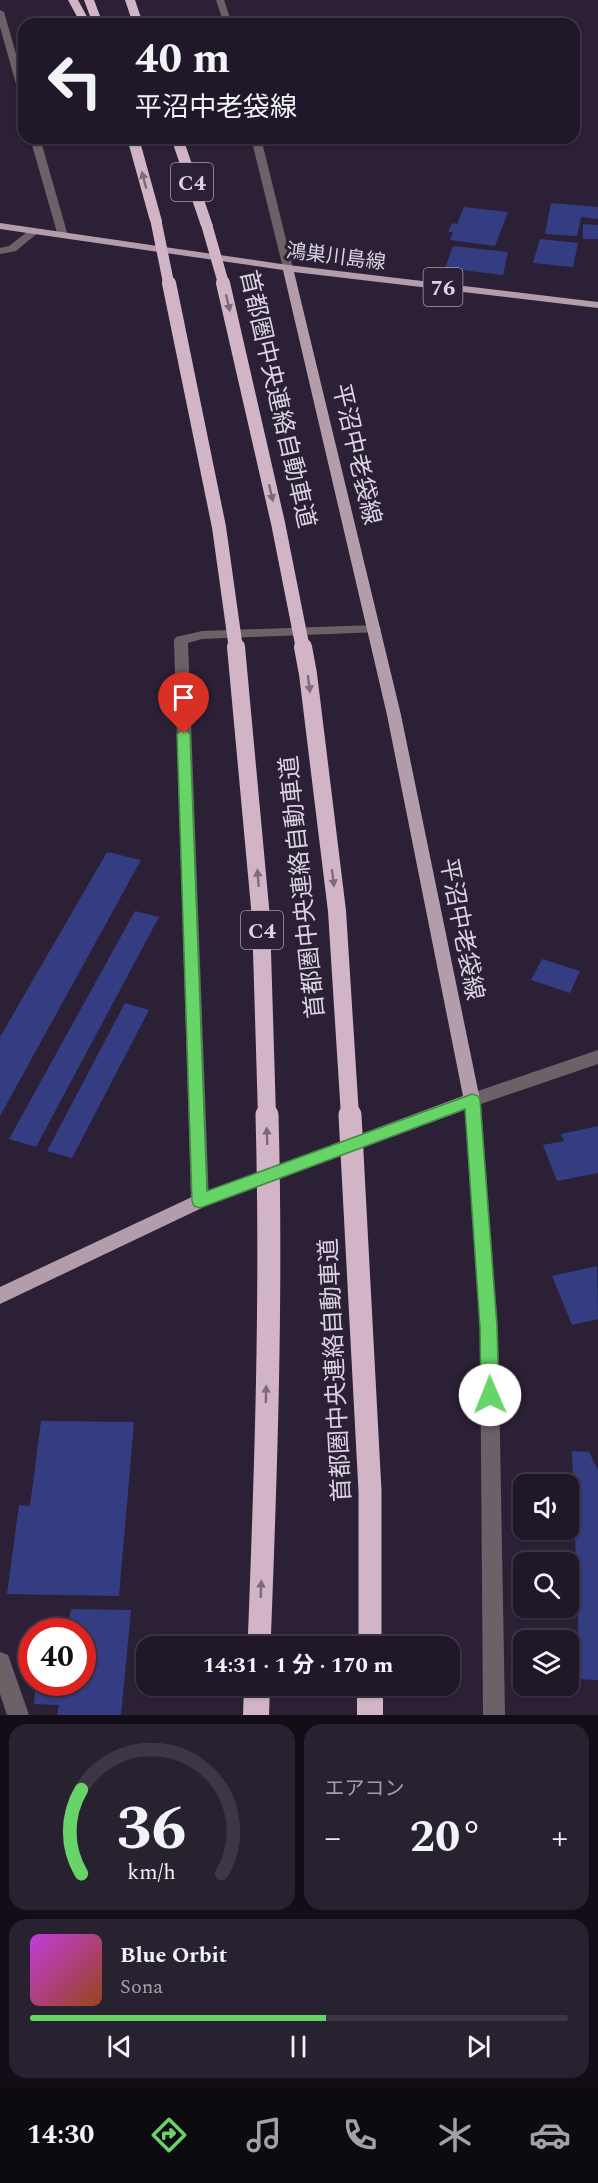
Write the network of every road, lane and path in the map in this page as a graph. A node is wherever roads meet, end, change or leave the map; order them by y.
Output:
1 (73, 0) edge
2 (89, 0) edge
3 (130, 0) edge
4 (220, 0) edge
5 (0, 12) edge
6 (83, 18) edge
7 (96, 18) edge
8 (136, 18) edge
9 (226, 18) edge
10 (18, 76) edge
11 (37, 144) edge
12 (135, 144) edge
13 (179, 144) edge
14 (257, 144) edge
15 (0, 226) edge
16 (35, 231) junction
17 (63, 236) junction
18 (0, 251) edge
19 (288, 268) junction
20 (598, 305) edge
21 (374, 629) junction
22 (598, 1057) edge
23 (472, 1100) junction
24 (200, 1201) junction
25 (0, 1296) edge
26 (259, 1636) edge
27 (370, 1636) edge
28 (0, 1663) edge
29 (257, 1696) edge
30 (370, 1696) edge
31 (18, 1715) edge
32 (256, 1715) edge
33 (370, 1715) edge
34 (494, 1715) edge

1 - 6 highway
2 - 7 highway
3 - 8 highway
4 - 9 street
5 - 10 street
11 - 17 street
26 -> 12 highway, 首都圏中央連絡自動車道 / C4, bridge
13 -> 27 highway, 首都圏中央連絡自動車道 / C4, bridge
14 - 19 street
15 - 16 main road, 鴻巣川島線 / 76
16 - 17 main road, 鴻巣川島線 / 76
16 - 18 street
17 - 19 main road, 鴻巣川島線 / 76
19 - 20 main road, 鴻巣川島線 / 76
19 - 21 main road, 平沼中老袋線
21 - 23 main road, 平沼中老袋線
21 - 24 street
22 - 23 street
23 - 24 main road
23 - 34 street
24 - 25 main road
28 - 31 street
29 - 32 highway
30 - 33 highway

